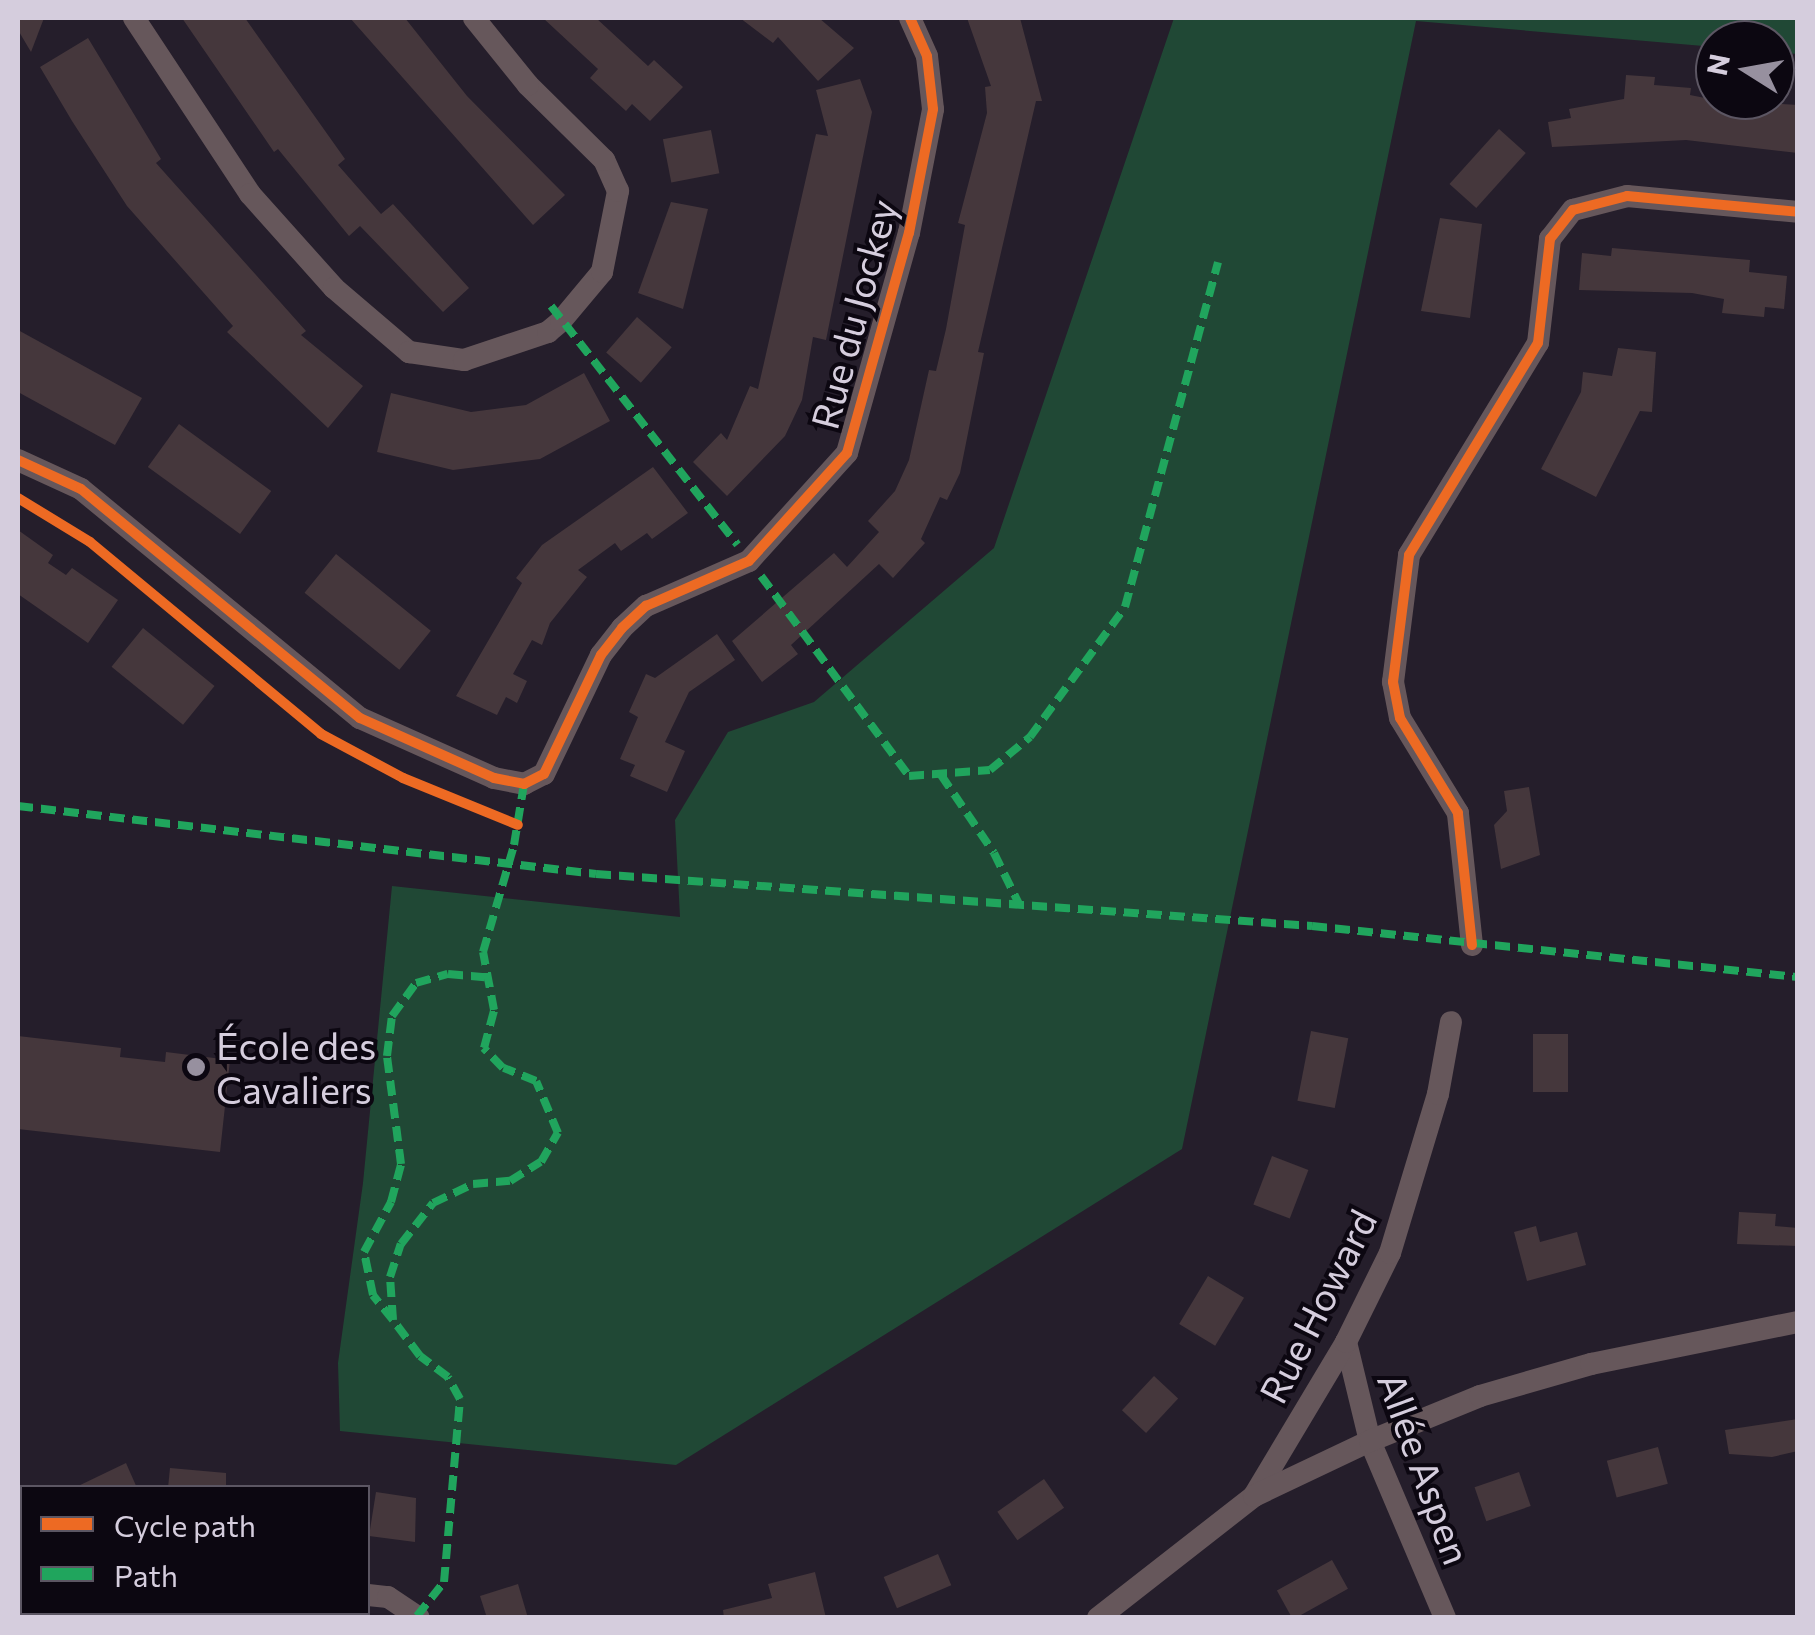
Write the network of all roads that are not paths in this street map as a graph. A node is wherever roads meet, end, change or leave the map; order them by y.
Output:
1 (134, 18) edge
2 (474, 18) edge
3 (910, 18) edge
4 (1798, 212) edge
5 (18, 460) edge
6 (1472, 944) dead end
7 (1450, 1022) dead end
8 (1798, 1322) edge
9 (1346, 1342) junction
10 (1370, 1441) junction
11 (1254, 1496) junction
12 (370, 1595) edge
13 (420, 1618) edge
14 (1098, 1618) edge
15 (1444, 1618) edge

1 - 2 street
3 - 5 street, Rue du Jockey
4 - 6 street
7 - 9 street, Rue Howard
8 - 10 street
9 - 10 street, Allée Aspen
9 - 11 street, Rue Howard
10 - 11 street
10 - 15 street, Allée Aspen
11 - 14 street
12 - 13 street

